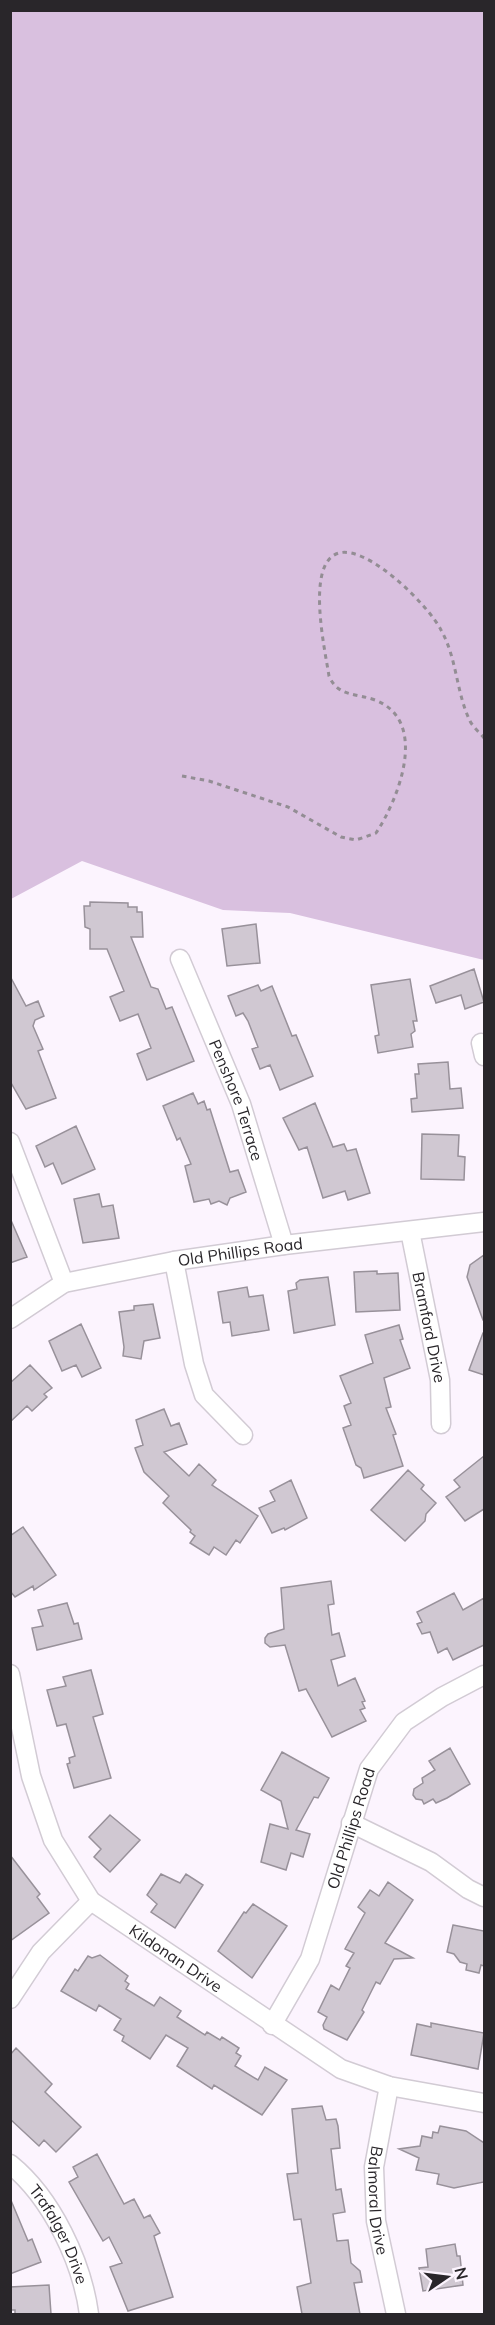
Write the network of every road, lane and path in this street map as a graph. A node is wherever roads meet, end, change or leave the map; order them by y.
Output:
1 (484, 738) edge
2 (182, 776) dead end
3 (180, 959) dead end
4 (10, 1142) edge
5 (484, 1222) edge
6 (410, 1231) junction
7 (284, 1245) junction
8 (174, 1261) junction
9 (64, 1283) junction
10 (10, 1319) edge
11 (441, 1424) dead end
12 (243, 1435) dead end
13 (10, 1674) edge
14 (484, 1676) edge
15 (351, 1823) junction
16 (484, 1897) edge
17 (91, 1901) junction
18 (10, 2000) edge
19 (272, 2025) junction
20 (389, 2086) junction
21 (484, 2103) edge
22 (10, 2164) edge
23 (88, 2314) edge
24 (396, 2314) edge

1 - 2 path
3 - 7 street, Penshore Terrace
4 - 9 street
5 - 6 street, Old Phillips Road
6 - 7 street, Old Phillips Road
6 - 11 street, Bramford Drive
7 - 8 street, Old Phillips Road
8 - 9 street, Old Phillips Road
8 - 12 street
9 - 10 street, Old Phillips Road
13 - 17 street, Kildonan Drive
14 - 15 street, Old Phillips Road
15 - 16 street
15 - 19 street, Old Phillips Road
17 - 18 street
17 - 19 street, Kildonan Drive
19 - 20 street, Kildonan Drive
20 - 21 street, Kildonan Drive
20 - 24 street, Balmoral Drive
22 - 23 street, Trafalger Drive

